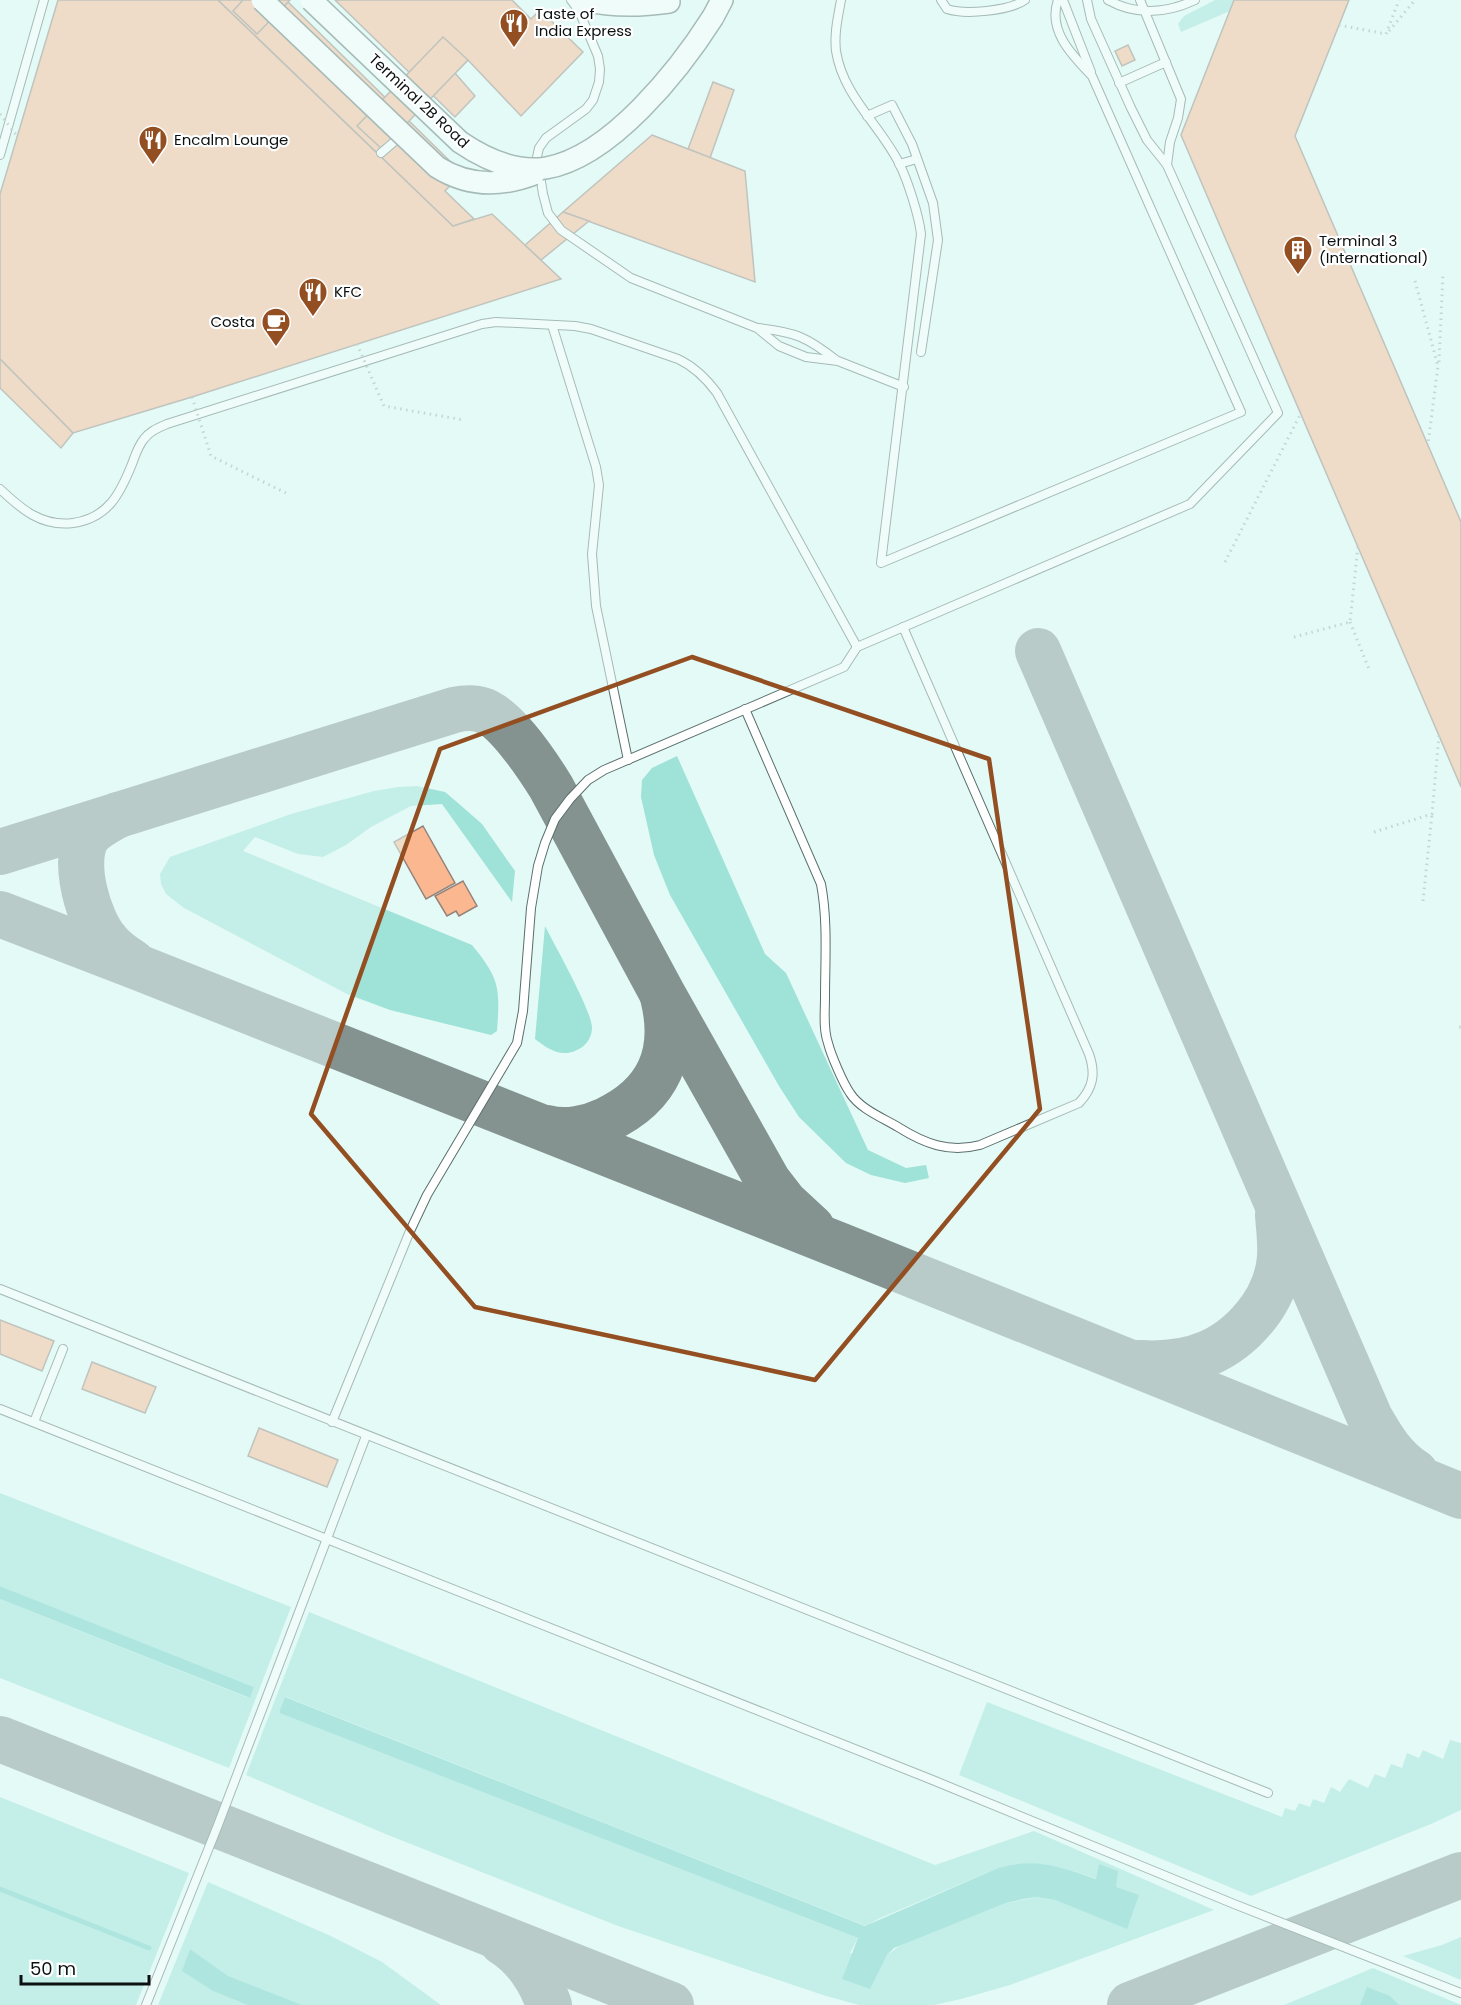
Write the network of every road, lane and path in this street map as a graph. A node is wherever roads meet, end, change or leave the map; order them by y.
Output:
1 (44, 0) edge
2 (262, 0) edge
3 (312, 0) edge
4 (571, 0) edge
5 (585, 0) edge
6 (641, 0) edge
7 (841, 0) edge
8 (941, 0) edge
9 (1025, 0) edge
10 (1058, 0) edge
11 (1063, 0) edge
12 (1087, 0) edge
13 (1108, 0) edge
14 (1140, 0) edge
15 (1195, 0) edge
16 (1399, 0) edge
17 (1415, 0) edge
18 (671, 1) edge
19 (718, 8) edge
20 (1144, 11) junction
21 (1339, 24) dead end
22 (1386, 34) junction
23 (1166, 62) junction
24 (1092, 76) junction
25 (1119, 83) junction
26 (0, 114) edge
27 (867, 116) junction
28 (403, 134) junction
29 (17, 136) dead end
30 (381, 153) dead end
31 (0, 155) edge
32 (917, 159) junction
33 (899, 164) junction
34 (559, 165) junction
35 (1167, 165) junction
36 (1443, 273) dead end
37 (1415, 282) dead end
38 (552, 325) junction
39 (757, 328) junction
40 (357, 344) dead end
41 (921, 352) dead end
42 (838, 361) junction
43 (1438, 366) junction
44 (904, 387) junction
45 (192, 398) dead end
46 (1301, 413) dead end
47 (465, 420) dead end
48 (1428, 444) dead end
49 (0, 489) edge
50 (290, 495) dead end
51 (1358, 546) dead end
52 (1225, 562) dead end
53 (1350, 622) junction
54 (903, 627) junction
55 (1293, 637) dead end
56 (857, 646) junction
57 (1369, 669) dead end
58 (746, 709) junction
59 (1439, 735) dead end
60 (628, 760) junction
61 (1432, 814) junction
62 (1374, 832) dead end
63 (1423, 902) dead end
64 (0, 1289) edge
65 (63, 1349) dead end
66 (0, 1409) edge
67 (34, 1422) junction
68 (332, 1422) junction
69 (366, 1436) junction
70 (327, 1539) junction
71 (1268, 1793) dead end
72 (1461, 1993) edge
73 (146, 2005) edge

1 - 31 lane
2 - 28 main road, bridge
3 - 34 main road, Terminal 2B Road, bridge
4 - 39 lane
5 - 18 main road
6 - 18 main road
7 - 27 lane
8 - 9 lane
10 - 24 lane
11 - 24 lane
12 - 25 lane
13 - 20 lane
14 - 20 lane
15 - 20 lane
16 - 22 path
17 - 22 path
19 - 34 main road, Terminal 2B Road, bridge
20 - 23 lane
21 - 22 path
23 - 25 lane
23 - 35 lane
24 - 44 lane
25 - 35 lane
26 - 29 path, bridge
27 - 32 lane
27 - 33 lane
28 - 30 lane
28 - 34 main road, bridge
32 - 33 lane
32 - 41 lane
33 - 44 lane
35 - 54 lane
36 - 43 path
37 - 43 path
38 - 49 lane
38 - 56 lane
38 - 60 lane
39 - 42 lane
39 - 42 lane
40 - 47 path, bridge
42 - 44 lane
43 - 48 path
45 - 50 path, bridge
46 - 52 path
51 - 53 path
53 - 55 path
53 - 57 path
54 - 56 lane
54 - 58 lane
56 - 58 lane
58 - 60 lane
59 - 61 path
60 - 68 lane
61 - 62 path
61 - 63 path
64 - 68 lane
65 - 67 lane
66 - 67 lane
67 - 70 lane
68 - 69 lane
69 - 70 lane
69 - 71 lane
70 - 72 lane
70 - 73 lane

